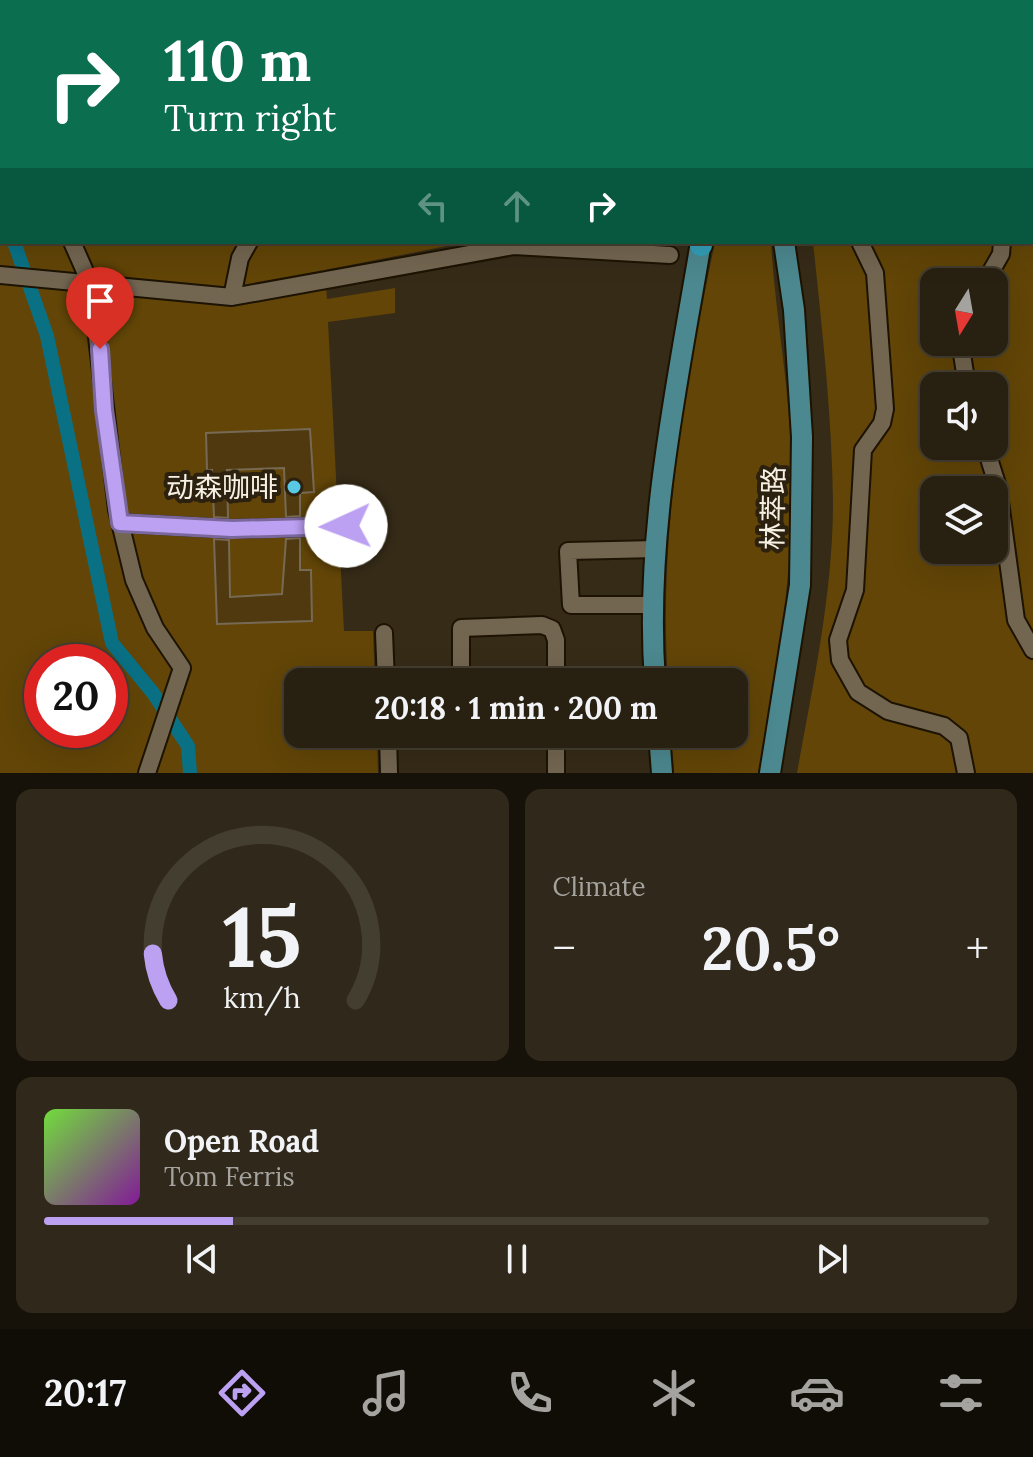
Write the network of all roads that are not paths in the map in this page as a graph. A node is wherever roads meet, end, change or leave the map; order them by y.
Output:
1 (73, 244) edge
2 (248, 244) edge
3 (701, 244) edge
4 (784, 244) edge
5 (861, 244) edge
6 (1002, 244) edge
7 (543, 245) edge
8 (670, 255) dead end
9 (993, 268) edge
10 (0, 275) edge
11 (91, 285) junction
12 (232, 297) junction
13 (989, 460) edge
14 (120, 523) junction
15 (346, 526) dead end
16 (657, 549) junction
17 (654, 605) junction
18 (384, 633) dead end
19 (1033, 650) edge
20 (385, 668) edge
21 (461, 668) edge
22 (556, 668) edge
23 (655, 668) edge
24 (388, 748) edge
25 (556, 748) edge
26 (660, 748) edge
27 (147, 773) edge
28 (389, 773) edge
29 (556, 773) edge
30 (653, 773) edge
31 (662, 773) edge
32 (770, 773) edge
33 (966, 773) edge

1 - 11 lane
2 - 12 lane
3 - 16 main road
4 - 32 main road, 林萃路
5 - 33 lane
6 - 9 lane
7 - 8 lane
7 - 12 lane
10 - 11 lane
11 - 12 lane
11 - 14 lane
13 - 19 lane
14 - 15 lane
14 - 27 lane
16 - 17 main road
16 - 17 lane
17 - 23 main road
18 - 20 lane
21 - 22 lane
24 - 28 lane
25 - 29 lane
26 - 31 main road
30 - 31 lane

